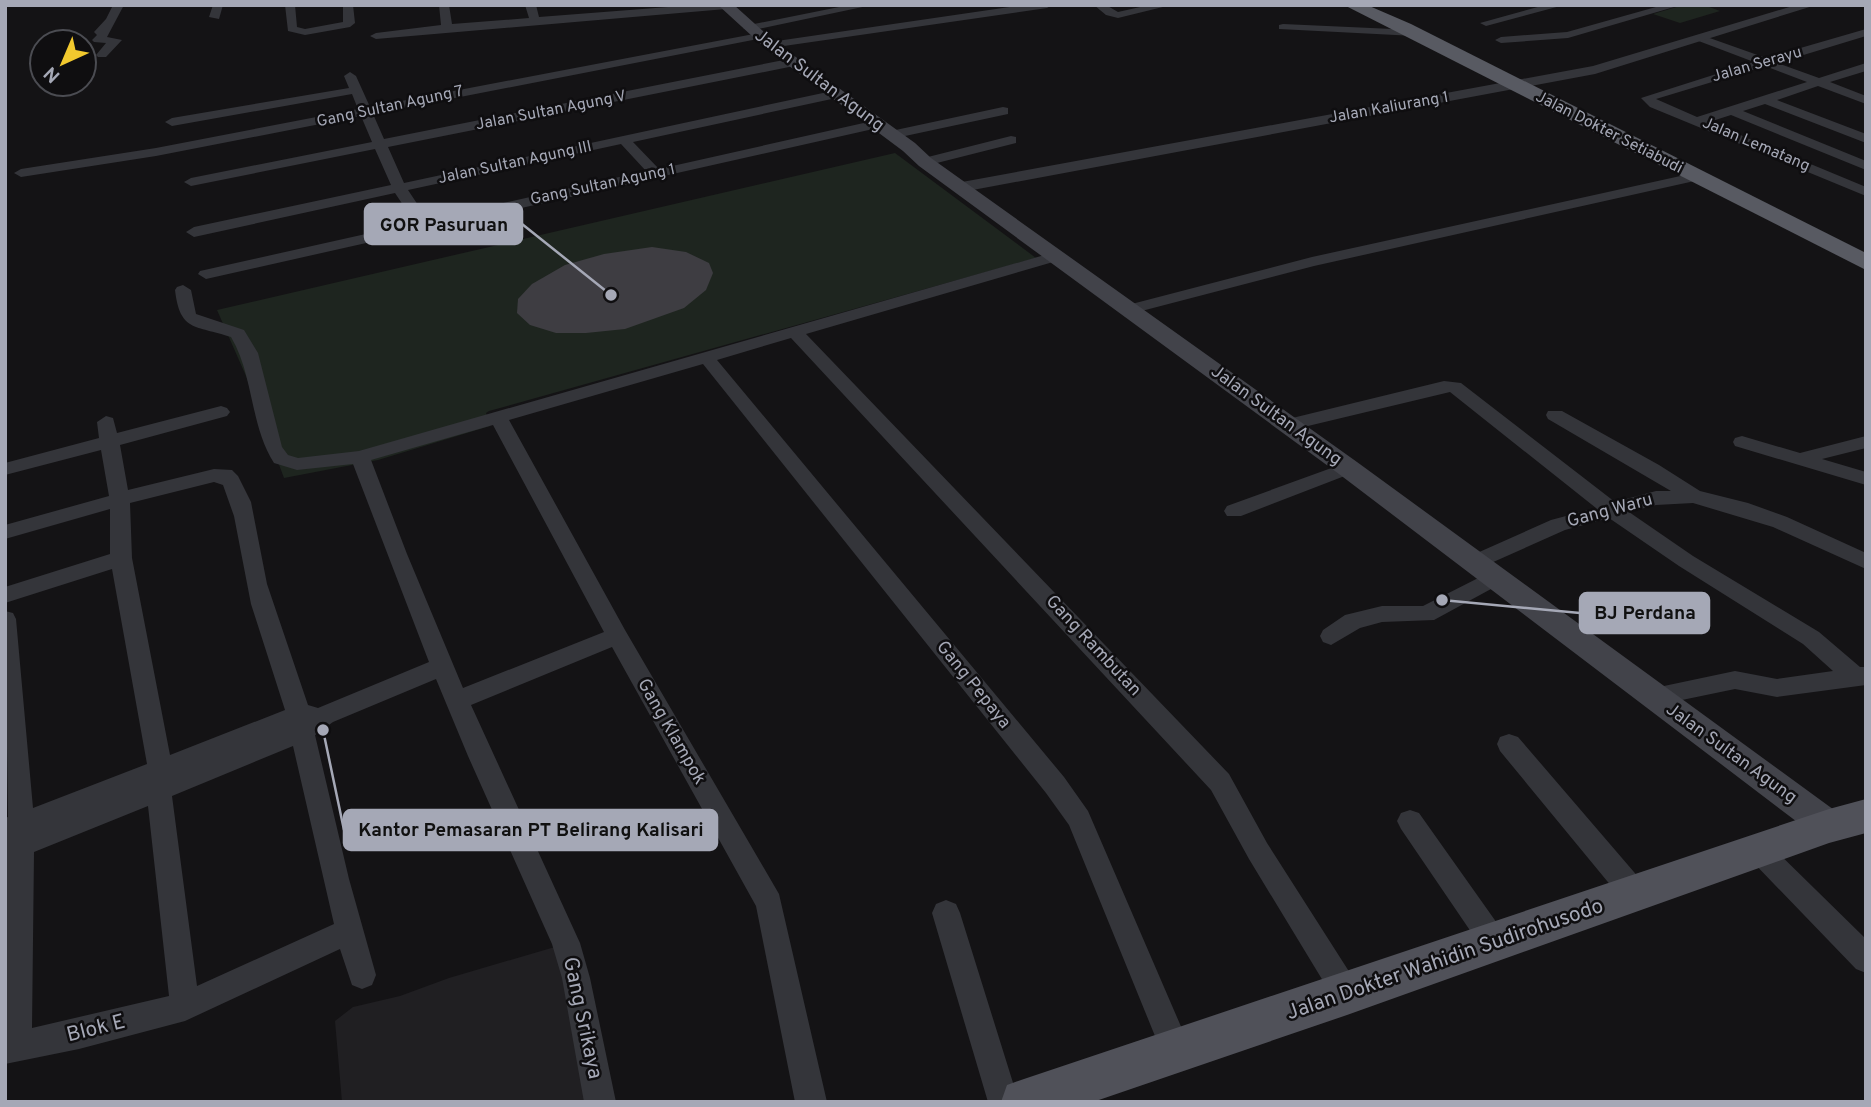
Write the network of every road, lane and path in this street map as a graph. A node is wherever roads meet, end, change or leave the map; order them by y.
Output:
1 (119, 5) edge
2 (218, 5) edge
3 (290, 5) edge
4 (348, 5) edge
5 (444, 5) edge
6 (530, 5) edge
7 (867, 5) edge
8 (1046, 5) edge
9 (1099, 5) edge
10 (1166, 5) edge
11 (1352, 5) edge
12 (1559, 5) edge
13 (1676, 5) edge
14 (1810, 5) edge
15 (725, 6) edge
16 (622, 10) edge
17 (600, 16) junction
18 (215, 17) dead end
19 (535, 21) junction
20 (1486, 23) dead end
21 (512, 24) junction
22 (1283, 27) dead end
23 (447, 28) junction
24 (603, 30) dead end
25 (753, 32) junction
26 (1415, 33) junction
27 (1863, 34) edge
28 (376, 36) dead end
29 (516, 37) dead end
30 (1700, 38) junction
31 (1501, 40) dead end
32 (102, 55) dead end
33 (794, 62) junction
34 (1769, 63) junction
35 (1866, 67) edge
36 (1851, 72) junction
37 (350, 76) dead end
38 (1866, 77) edge
39 (1818, 82) junction
40 (1516, 85) junction
41 (356, 90) junction
42 (837, 94) junction
43 (1647, 98) joint
44 (1766, 100) junction
45 (1866, 100) edge
46 (494, 104) junction
47 (1003, 111) dead end
48 (1732, 111) junction
49 (366, 113) junction
50 (1699, 121) junction
51 (172, 122) dead end
52 (884, 129) junction
53 (1866, 139) edge
54 (625, 140) junction
55 (1011, 140) dead end
56 (382, 144) junction
57 (925, 162) junction
58 (1866, 166) edge
59 (20, 173) dead end
60 (656, 174) junction
61 (1694, 177) junction
62 (191, 182) dead end
63 (962, 187) junction
64 (399, 188) junction
65 (1866, 192) edge
66 (424, 225) junction
67 (194, 232) dead end
68 (1055, 257) junction
69 (1866, 263) edge
70 (206, 274) dead end
71 (183, 290) dead end
72 (1130, 309) junction
73 (798, 336) junction
74 (710, 362) junction
75 (220, 412) dead end
76 (1555, 415) dead end
77 (500, 422) junction
78 (1287, 425) junction
79 (107, 432) junction
80 (1742, 442) dead end
81 (1866, 442) edge
82 (1799, 460) junction
83 (362, 463) junction
84 (1348, 468) junction
85 (5, 469) edge
86 (1866, 479) edge
87 (1693, 496) junction
88 (120, 501) junction
89 (1612, 510) junction
90 (1234, 511) dead end
91 (5, 532) edge
92 (121, 558) junction
93 (1475, 562) junction
94 (1866, 562) edge
95 (1494, 578) junction
96 (5, 595) edge
97 (5, 619) edge
98 (617, 636) junction
99 (1331, 636) dead end
100 (443, 666) junction
101 (1861, 677) edge
102 (1653, 697) junction
103 (457, 700) junction
104 (300, 724) junction
105 (1509, 744) dead end
106 (160, 780) junction
107 (1410, 821) dead end
108 (1847, 821) edge
109 (13, 838) edge
110 (1759, 851) junction
111 (1636, 895) junction
112 (946, 913) dead end
113 (348, 931) junction
114 (1494, 942) junction
115 (1866, 959) edge
116 (362, 975) dead end
117 (1347, 994) junction
118 (185, 1006) junction
119 (11, 1048) edge
120 (1177, 1052) junction
121 (600, 1102) edge
122 (811, 1102) edge
123 (1004, 1102) edge
124 (1024, 1102) edge

1 - 32 street
2 - 18 street
3 - 4 street
5 - 23 street
6 - 19 street
7 - 25 street
8 - 25 street
9 - 10 street
11 - 26 highway, Jalan Dokter Setiabudi
12 - 20 street
13 - 31 street
14 - 30 street, Jalan Kaliurang 1
15 - 16 street
15 - 25 main road, Jalan Sultan Agung
16 - 17 street
17 - 19 street
17 - 24 street
19 - 21 street
21 - 23 street
21 - 29 street
22 - 26 street
23 - 28 street
25 - 33 main road, Jalan Sultan Agung
25 - 46 street, Gang Sultan Agung 7
26 - 40 highway, Jalan Dokter Setiabudi
27 - 34 street, Jalan Serayu
30 - 34 street
30 - 40 street, Jalan Kaliurang 1
33 - 42 main road, Jalan Sultan Agung
33 - 46 street, Jalan Sultan Agung V
34 - 39 street
34 - 43 street, Jalan Serayu
35 - 36 street
36 - 38 street
36 - 39 street
37 - 41 street
39 - 44 street
39 - 45 street
40 - 61 highway, Jalan Dokter Setiabudi
40 - 63 street, Jalan Kaliurang 1
41 - 49 street
41 - 51 street
42 - 52 main road, Jalan Sultan Agung
42 - 54 street, Jalan Sultan Agung III
43 - 50 street, Jalan Lematang
44 - 48 street
44 - 53 street
46 - 49 street, Gang Sultan Agung 7
46 - 56 street, Jalan Sultan Agung V
47 - 52 street, Gang Sultan Agung 1
48 - 50 street
48 - 58 street
49 - 56 street
49 - 59 street, Gang Sultan Agung 7
50 - 65 street, Jalan Lematang
52 - 57 main road, Jalan Sultan Agung
52 - 60 street, Gang Sultan Agung 1
54 - 60 street
54 - 64 street, Jalan Sultan Agung III
55 - 57 street
56 - 62 street, Jalan Sultan Agung V
56 - 64 street
57 - 63 main road, Jalan Sultan Agung
60 - 66 street, Gang Sultan Agung 1
61 - 69 highway, Jalan Dokter Setiabudi
61 - 72 street
63 - 68 main road, Jalan Sultan Agung
64 - 66 street
64 - 67 street, Jalan Sultan Agung III
66 - 70 street, Gang Sultan Agung 1
68 - 72 main road, Jalan Sultan Agung
68 - 73 street
71 - 83 street
72 - 78 main road, Jalan Sultan Agung
73 - 74 street
73 - 117 street, Gang Rambutan
74 - 77 street
74 - 120 street, Gang Pepaya
75 - 79 street
76 - 87 street
77 - 83 street
77 - 98 street, Gang Klampok
78 - 84 main road, Jalan Sultan Agung
78 - 89 street
79 - 85 street
79 - 88 street
80 - 82 street
81 - 82 street
82 - 86 street
83 - 100 street, Gang Srikaya
84 - 90 street
84 - 93 main road, Jalan Sultan Agung
87 - 89 street, Gang Waru
87 - 94 street, Gang Waru
88 - 91 street
88 - 92 street
88 - 104 street
89 - 93 street, Gang Waru
89 - 101 street
92 - 96 street
92 - 106 street
93 - 95 main road, Jalan Sultan Agung
95 - 99 street
95 - 102 main road, Jalan Sultan Agung
97 - 109 street
98 - 103 street
98 - 122 street, Gang Klampok
100 - 103 street, Gang Srikaya
100 - 104 street
101 - 102 street
102 - 108 main road, Jalan Sultan Agung
103 - 121 street, Gang Srikaya
104 - 106 street
104 - 113 street
105 - 111 street
106 - 109 street
106 - 118 street
107 - 114 street
108 - 110 main road, Jalan Dokter Wahidin Sudirohusodo
109 - 119 street
110 - 111 main road, Jalan Dokter Wahidin Sudirohusodo
110 - 115 street
111 - 114 main road, Jalan Dokter Wahidin Sudirohusodo
112 - 123 street
113 - 116 street
113 - 118 street, Blok E
114 - 117 main road, Jalan Dokter Wahidin Sudirohusodo
117 - 120 main road, Jalan Dokter Wahidin Sudirohusodo
118 - 119 street, Blok E
120 - 124 main road, Jalan Dokter Wahidin Sudirohusodo

